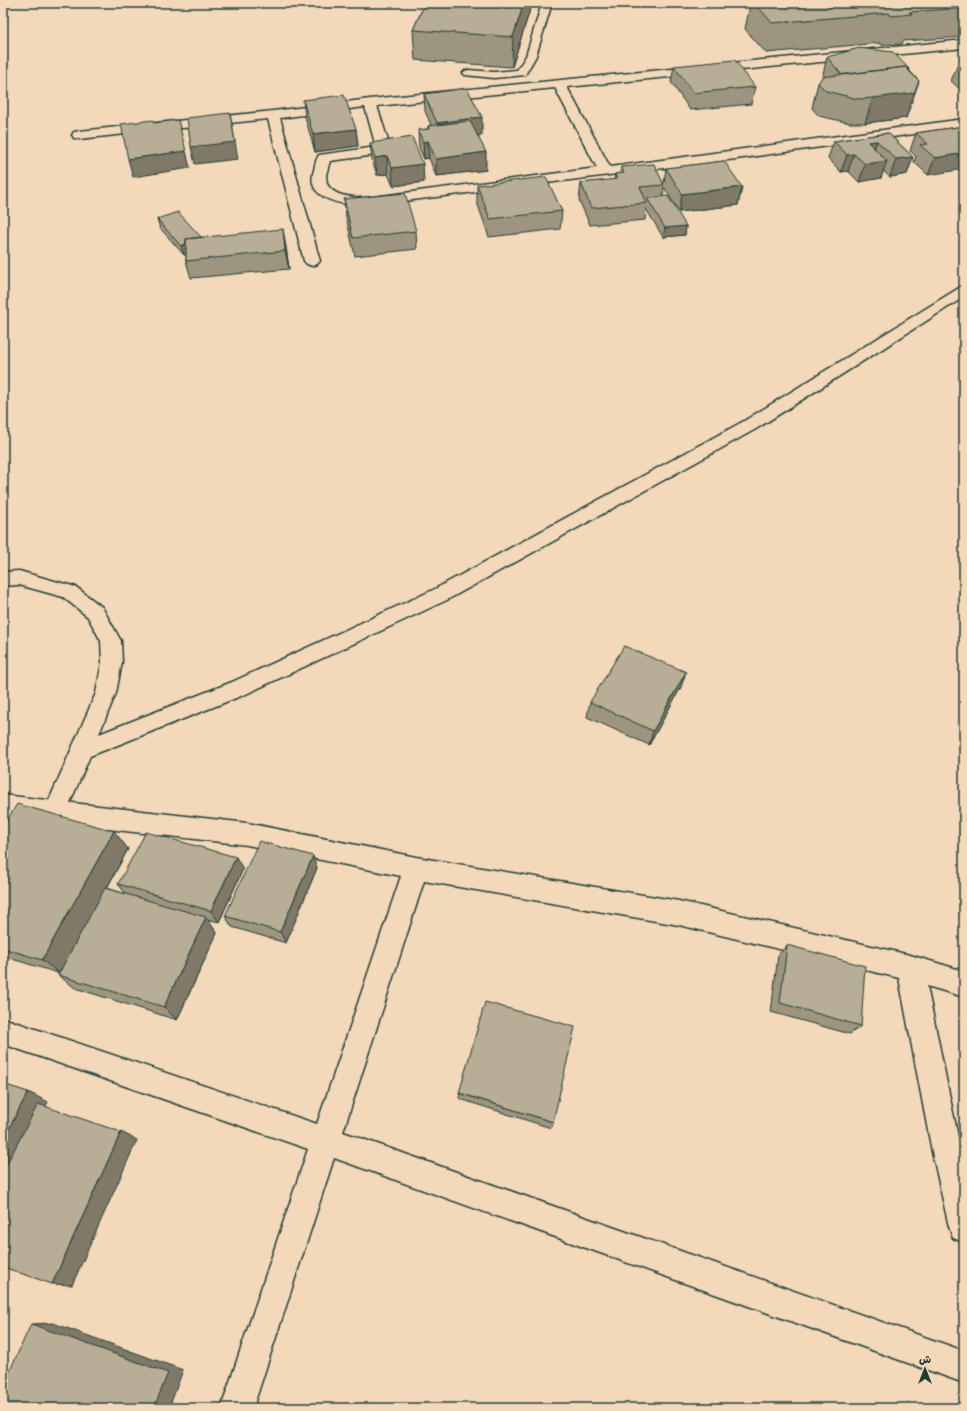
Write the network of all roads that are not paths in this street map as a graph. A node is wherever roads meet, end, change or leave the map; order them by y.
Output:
1 (547, 3) edge
2 (964, 44) edge
3 (469, 74) dead end
4 (560, 85) junction
5 (370, 103) junction
6 (273, 115) junction
7 (964, 123) edge
8 (79, 135) dead end
9 (605, 171) junction
10 (312, 260) dead end
11 (964, 291) edge
12 (3, 579) edge
13 (83, 749) junction
14 (3, 806) edge
15 (55, 812) junction
16 (416, 868) junction
17 (910, 968) junction
18 (964, 984) edge
19 (3, 1031) edge
20 (326, 1141) junction
21 (964, 1227) edge
22 (964, 1367) edge
23 (237, 1408) edge

1 - 3 lane
2 - 4 street
4 - 5 street
4 - 9 street
5 - 6 street
5 - 9 street
6 - 8 street
6 - 10 street
7 - 9 street
11 - 13 lane
12 - 13 lane
13 - 15 lane
14 - 15 street
15 - 16 street
16 - 17 street
16 - 20 street
17 - 18 street
17 - 21 street
19 - 20 street
20 - 22 street
20 - 23 street

